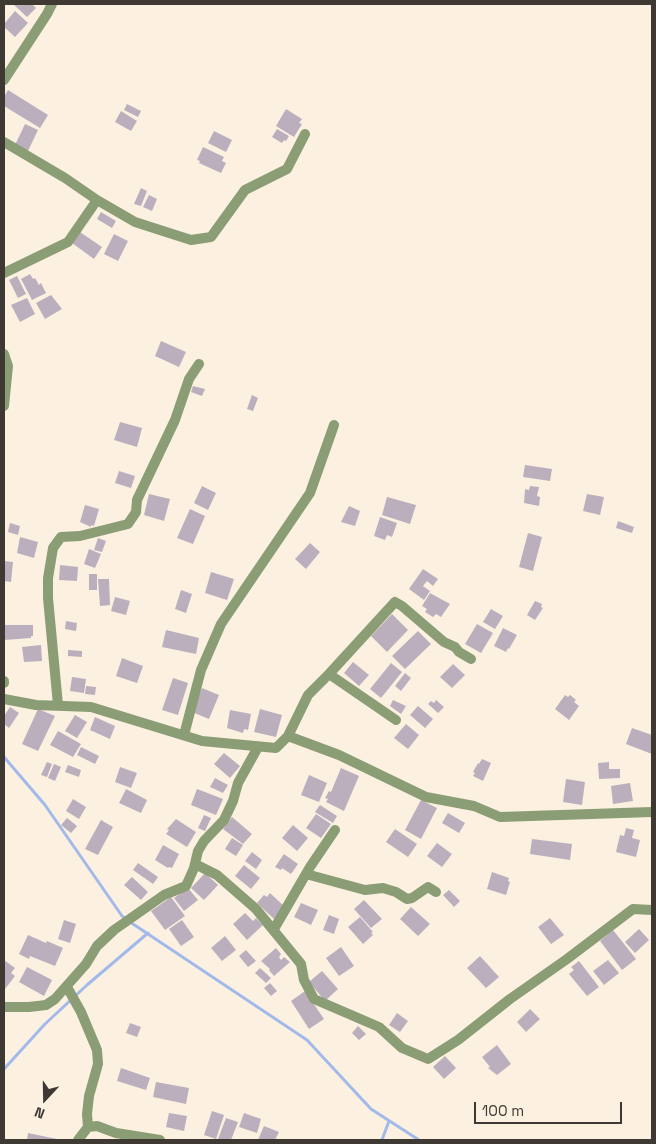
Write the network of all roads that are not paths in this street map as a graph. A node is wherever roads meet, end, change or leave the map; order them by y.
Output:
1 (52, 4) edge
2 (4, 80) edge
3 (305, 134) dead end
4 (4, 142) edge
5 (97, 200) junction
6 (4, 272) edge
7 (4, 354) edge
8 (199, 364) dead end
9 (4, 406) edge
10 (334, 425) dead end
11 (471, 659) dead end
12 (330, 674) junction
13 (4, 699) edge
14 (58, 705) junction
15 (396, 720) dead end
16 (184, 735) junction
17 (288, 736) junction
18 (258, 747) junction
19 (652, 812) edge
20 (335, 830) dead end
21 (195, 864) junction
22 (306, 874) junction
23 (436, 892) dead end
24 (652, 910) edge
25 (274, 929) junction
26 (67, 987) junction
27 (4, 1007) edge
28 (88, 1127) junction
29 (78, 1140) edge
30 (160, 1140) edge

1 - 2 street
3 - 5 street
4 - 5 street
5 - 6 street
7 - 9 street
8 - 14 street
10 - 16 street
11 - 12 street
12 - 15 street
12 - 17 street
13 - 14 street
14 - 16 street
16 - 18 street
17 - 18 street
17 - 19 street
18 - 21 street
20 - 22 street
21 - 25 street
21 - 26 street
22 - 23 street
22 - 25 street
24 - 25 street
26 - 27 street
26 - 28 street
28 - 29 street
28 - 30 street

